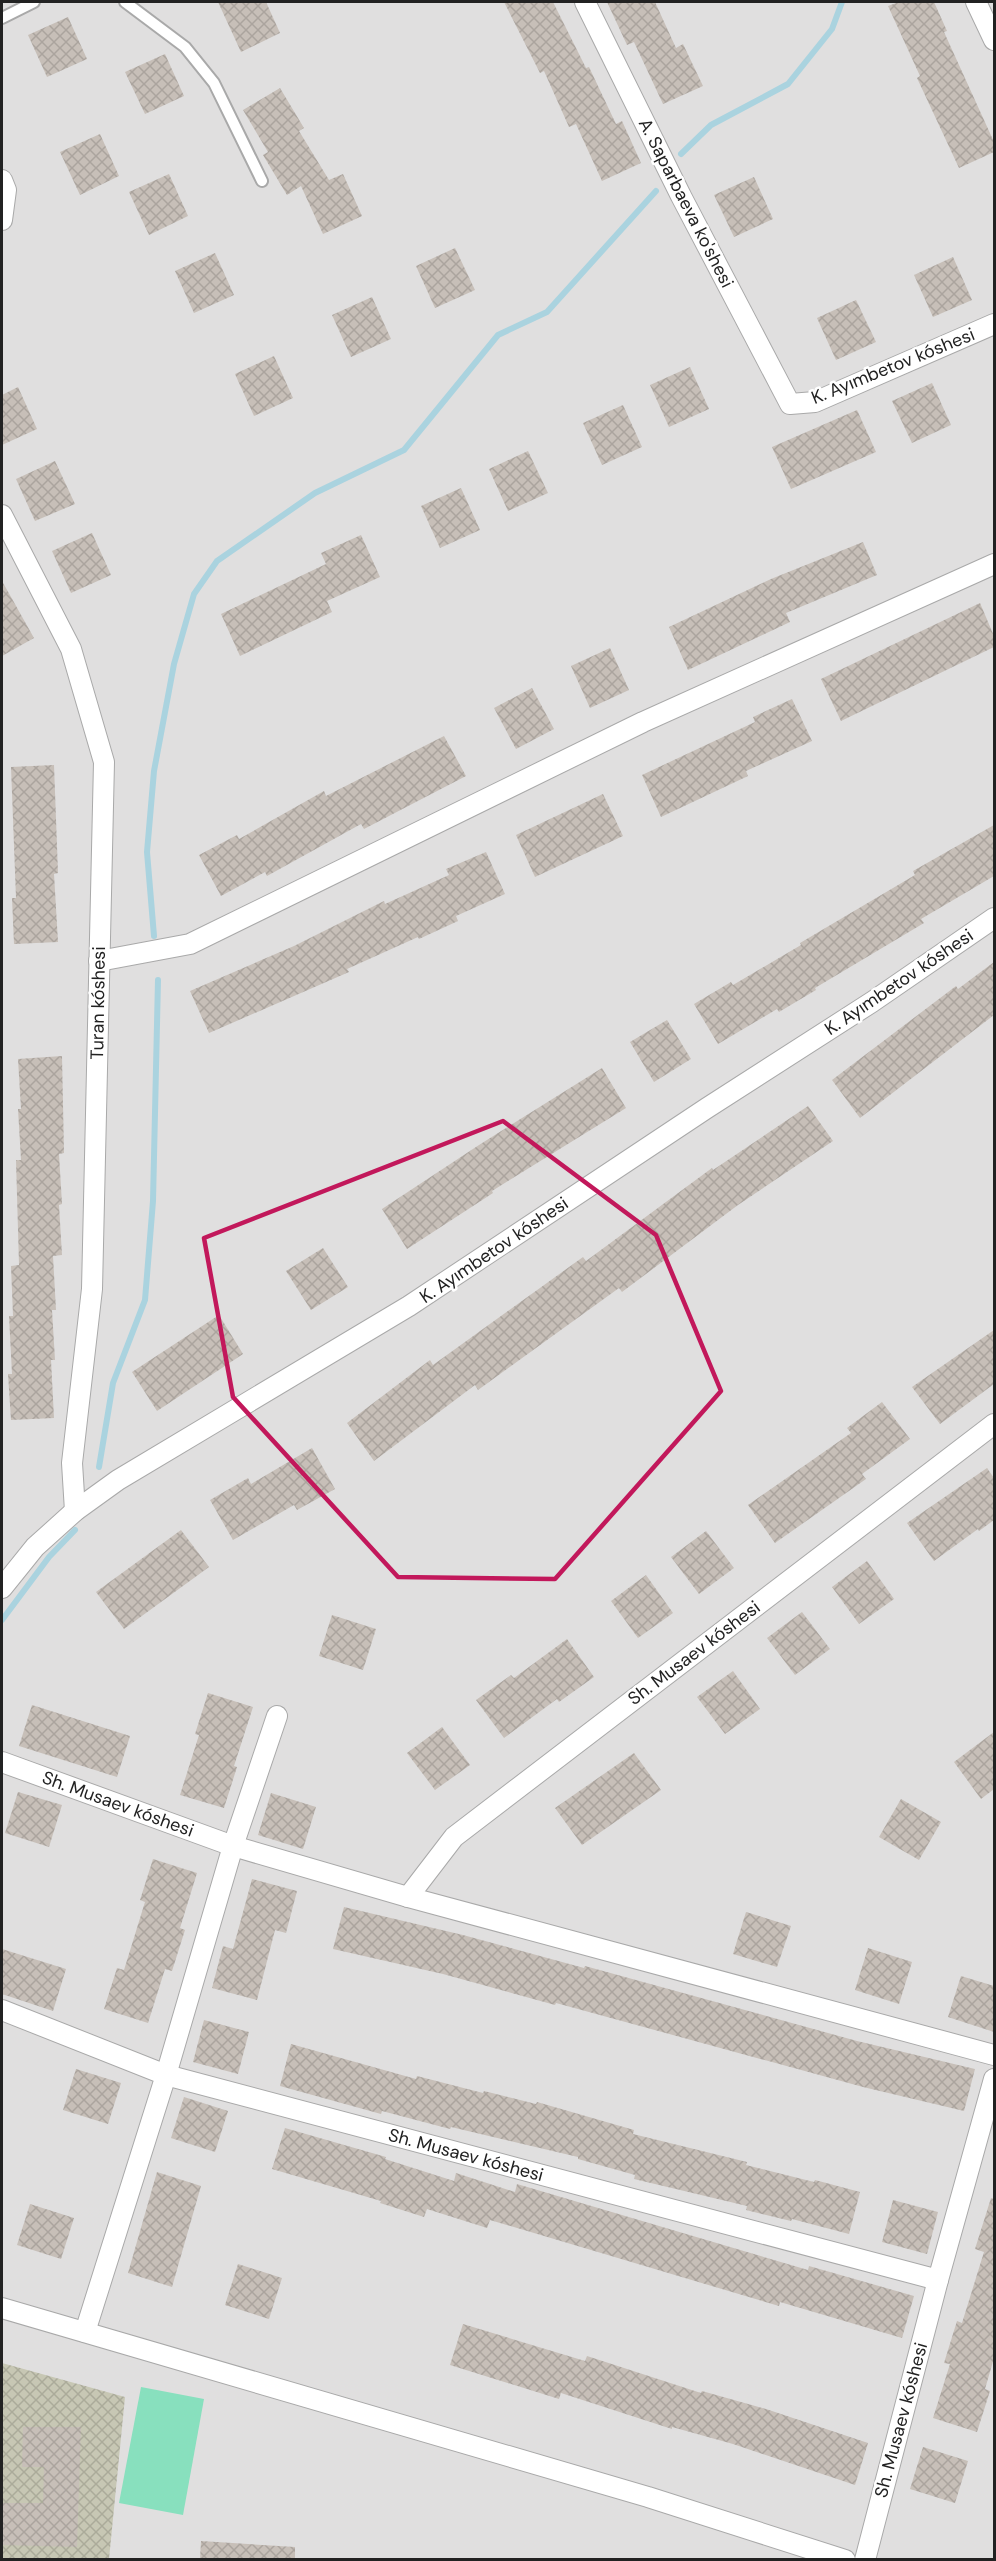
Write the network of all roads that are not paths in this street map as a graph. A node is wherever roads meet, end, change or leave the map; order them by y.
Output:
1 (34, 2) edge
2 (125, 2) edge
3 (585, 2) edge
4 (976, 2) edge
5 (2, 18) edge
6 (994, 40) edge
7 (2, 180) edge
8 (262, 181) dead end
9 (2, 220) edge
10 (994, 324) edge
11 (790, 404) joint
12 (2, 515) edge
13 (994, 564) edge
14 (994, 918) edge
15 (99, 961) junction
16 (994, 1424) edge
17 (75, 1511) junction
18 (2, 1588) edge
19 (277, 1716) dead end
20 (2, 1762) edge
21 (233, 1846) junction
22 (408, 1897) junction
23 (2, 2010) edge
24 (994, 2055) edge
25 (166, 2075) junction
26 (994, 2079) edge
27 (938, 2280) junction
28 (2, 2308) edge
29 (85, 2332) junction
30 (845, 2559) edge
31 (865, 2559) edge

1 - 5 lane
2 - 8 lane
3 - 11 street, A. Saparbaeva ko'shesi
4 - 6 street
7 - 9 street
10 - 11 street, K. Ayımbetov kóshesi
12 - 15 street, Turan kóshesi
13 - 15 street
14 - 17 street, K. Ayımbetov kóshesi
15 - 17 street, Turan kóshesi
16 - 22 street, Sh. Musaev kóshesi
17 - 18 street, K. Ayımbetov kóshesi
19 - 21 street
20 - 21 street, Sh. Musaev kóshesi
21 - 22 street, Sh. Musaev kóshesi
21 - 25 street
22 - 24 street, Sh. Musaev kóshesi
23 - 25 street, Sh. Musaev kóshesi
25 - 27 street, Sh. Musaev kóshesi
25 - 29 street
26 - 27 street, Sh. Musaev kóshesi
27 - 31 street, Sh. Musaev kóshesi
28 - 29 street
29 - 30 street

